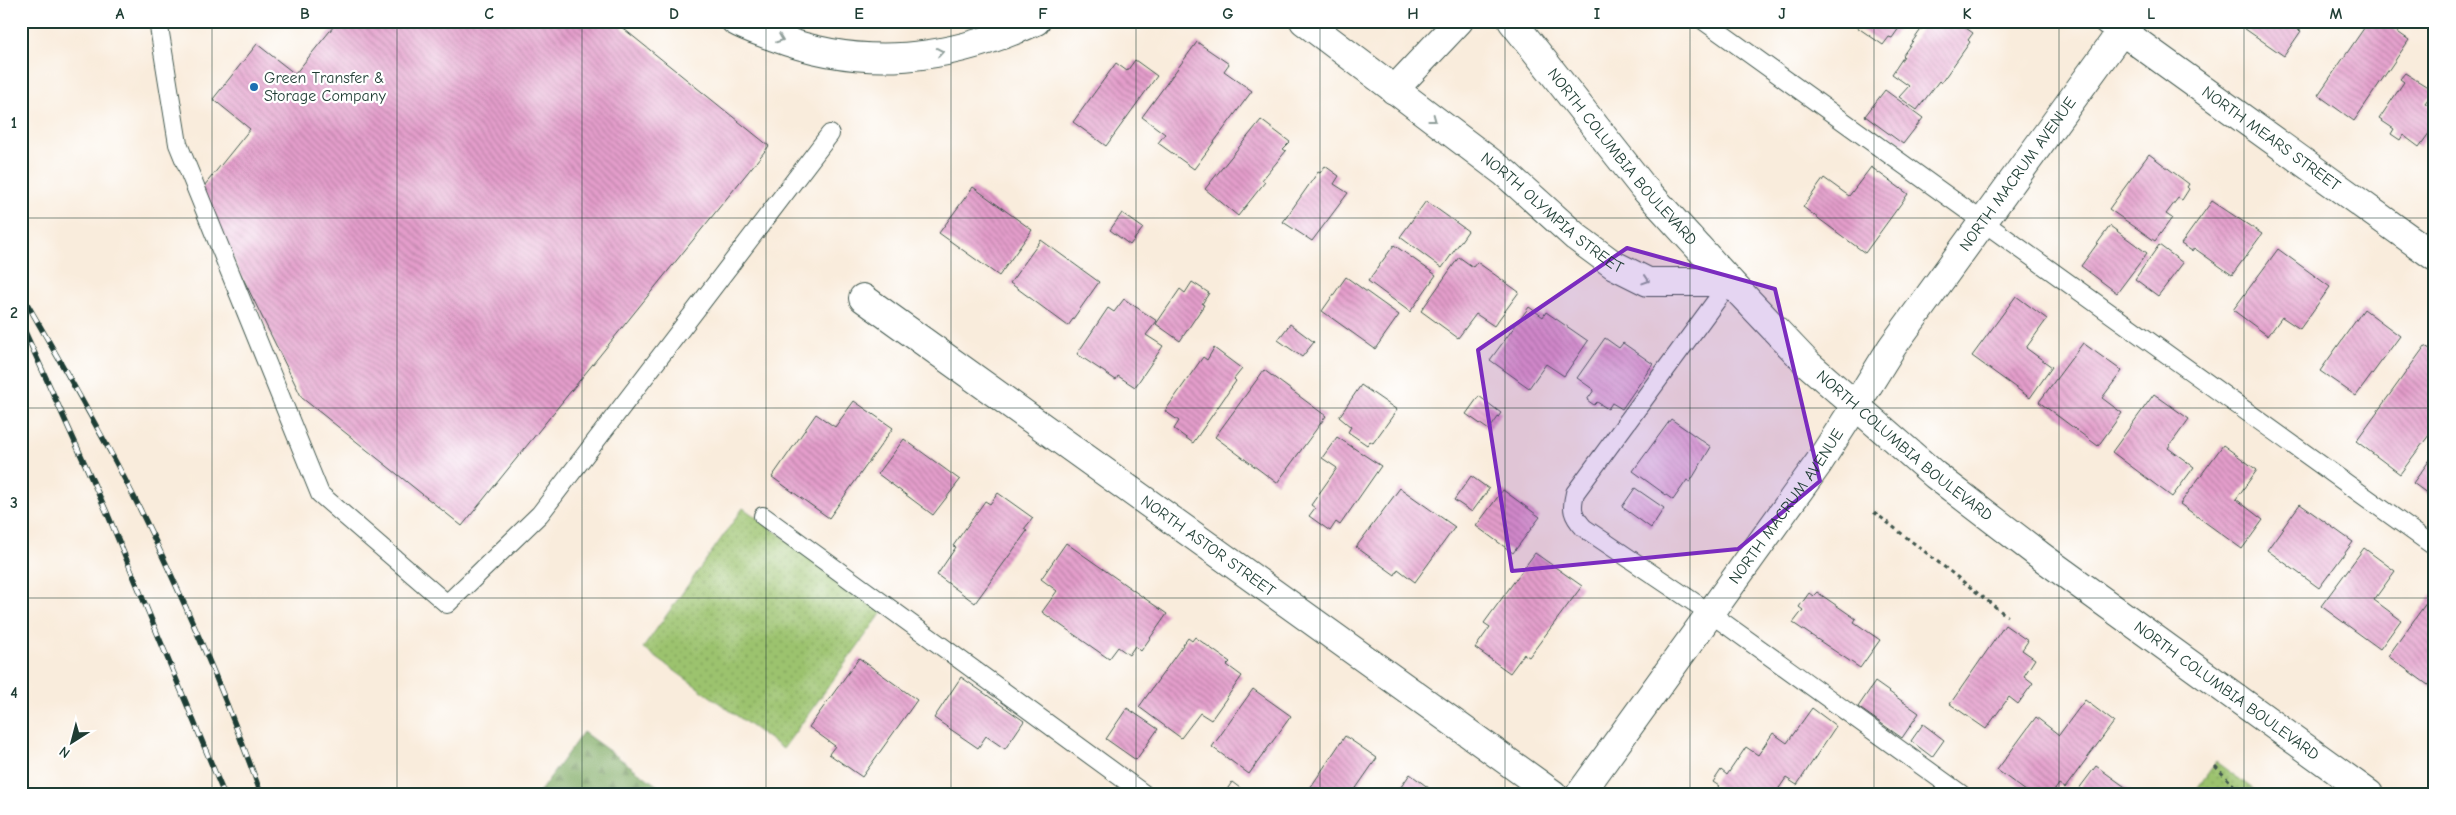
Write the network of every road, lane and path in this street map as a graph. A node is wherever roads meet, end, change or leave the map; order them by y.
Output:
1 (158, 21) edge
2 (735, 21) edge
3 (1036, 21) edge
4 (1304, 21) edge
5 (1460, 21) edge
6 (1512, 21) edge
7 (1704, 21) edge
8 (2120, 25) edge
9 (1394, 90) junction
10 (830, 134) dead end
11 (1983, 222) junction
12 (2435, 257) edge
13 (1730, 282) junction
14 (863, 298) dead end
15 (1856, 405) junction
16 (1874, 512) dead end
17 (763, 516) dead end
18 (2435, 547) edge
19 (1710, 612) junction
20 (2007, 616) dead end
21 (2215, 766) dead end
22 (1144, 794) edge
23 (1553, 794) edge
24 (1580, 794) edge
25 (1961, 794) edge
26 (2242, 794) edge
27 (2369, 794) edge

1 - 10 lane
2 -> 3 street
4 - 9 street, NORTH OLYMPIA STREET
5 - 9 street
6 - 13 street, NORTH COLUMBIA BOULEVARD
7 - 11 lane
8 - 11 street, NORTH MACRUM AVENUE
8 - 12 street, NORTH MEARS STREET
9 -> 13 street, NORTH OLYMPIA STREET
11 - 15 street, NORTH MACRUM AVENUE
11 - 18 lane
13 - 15 street, NORTH COLUMBIA BOULEVARD
13 - 19 lane
14 - 23 street, NORTH ASTOR STREET
15 - 19 street, NORTH MACRUM AVENUE
15 - 27 street, NORTH COLUMBIA BOULEVARD
16 - 20 path
17 - 22 lane
19 - 24 street, NORTH MACRUM AVENUE
19 - 25 lane
21 - 26 path

